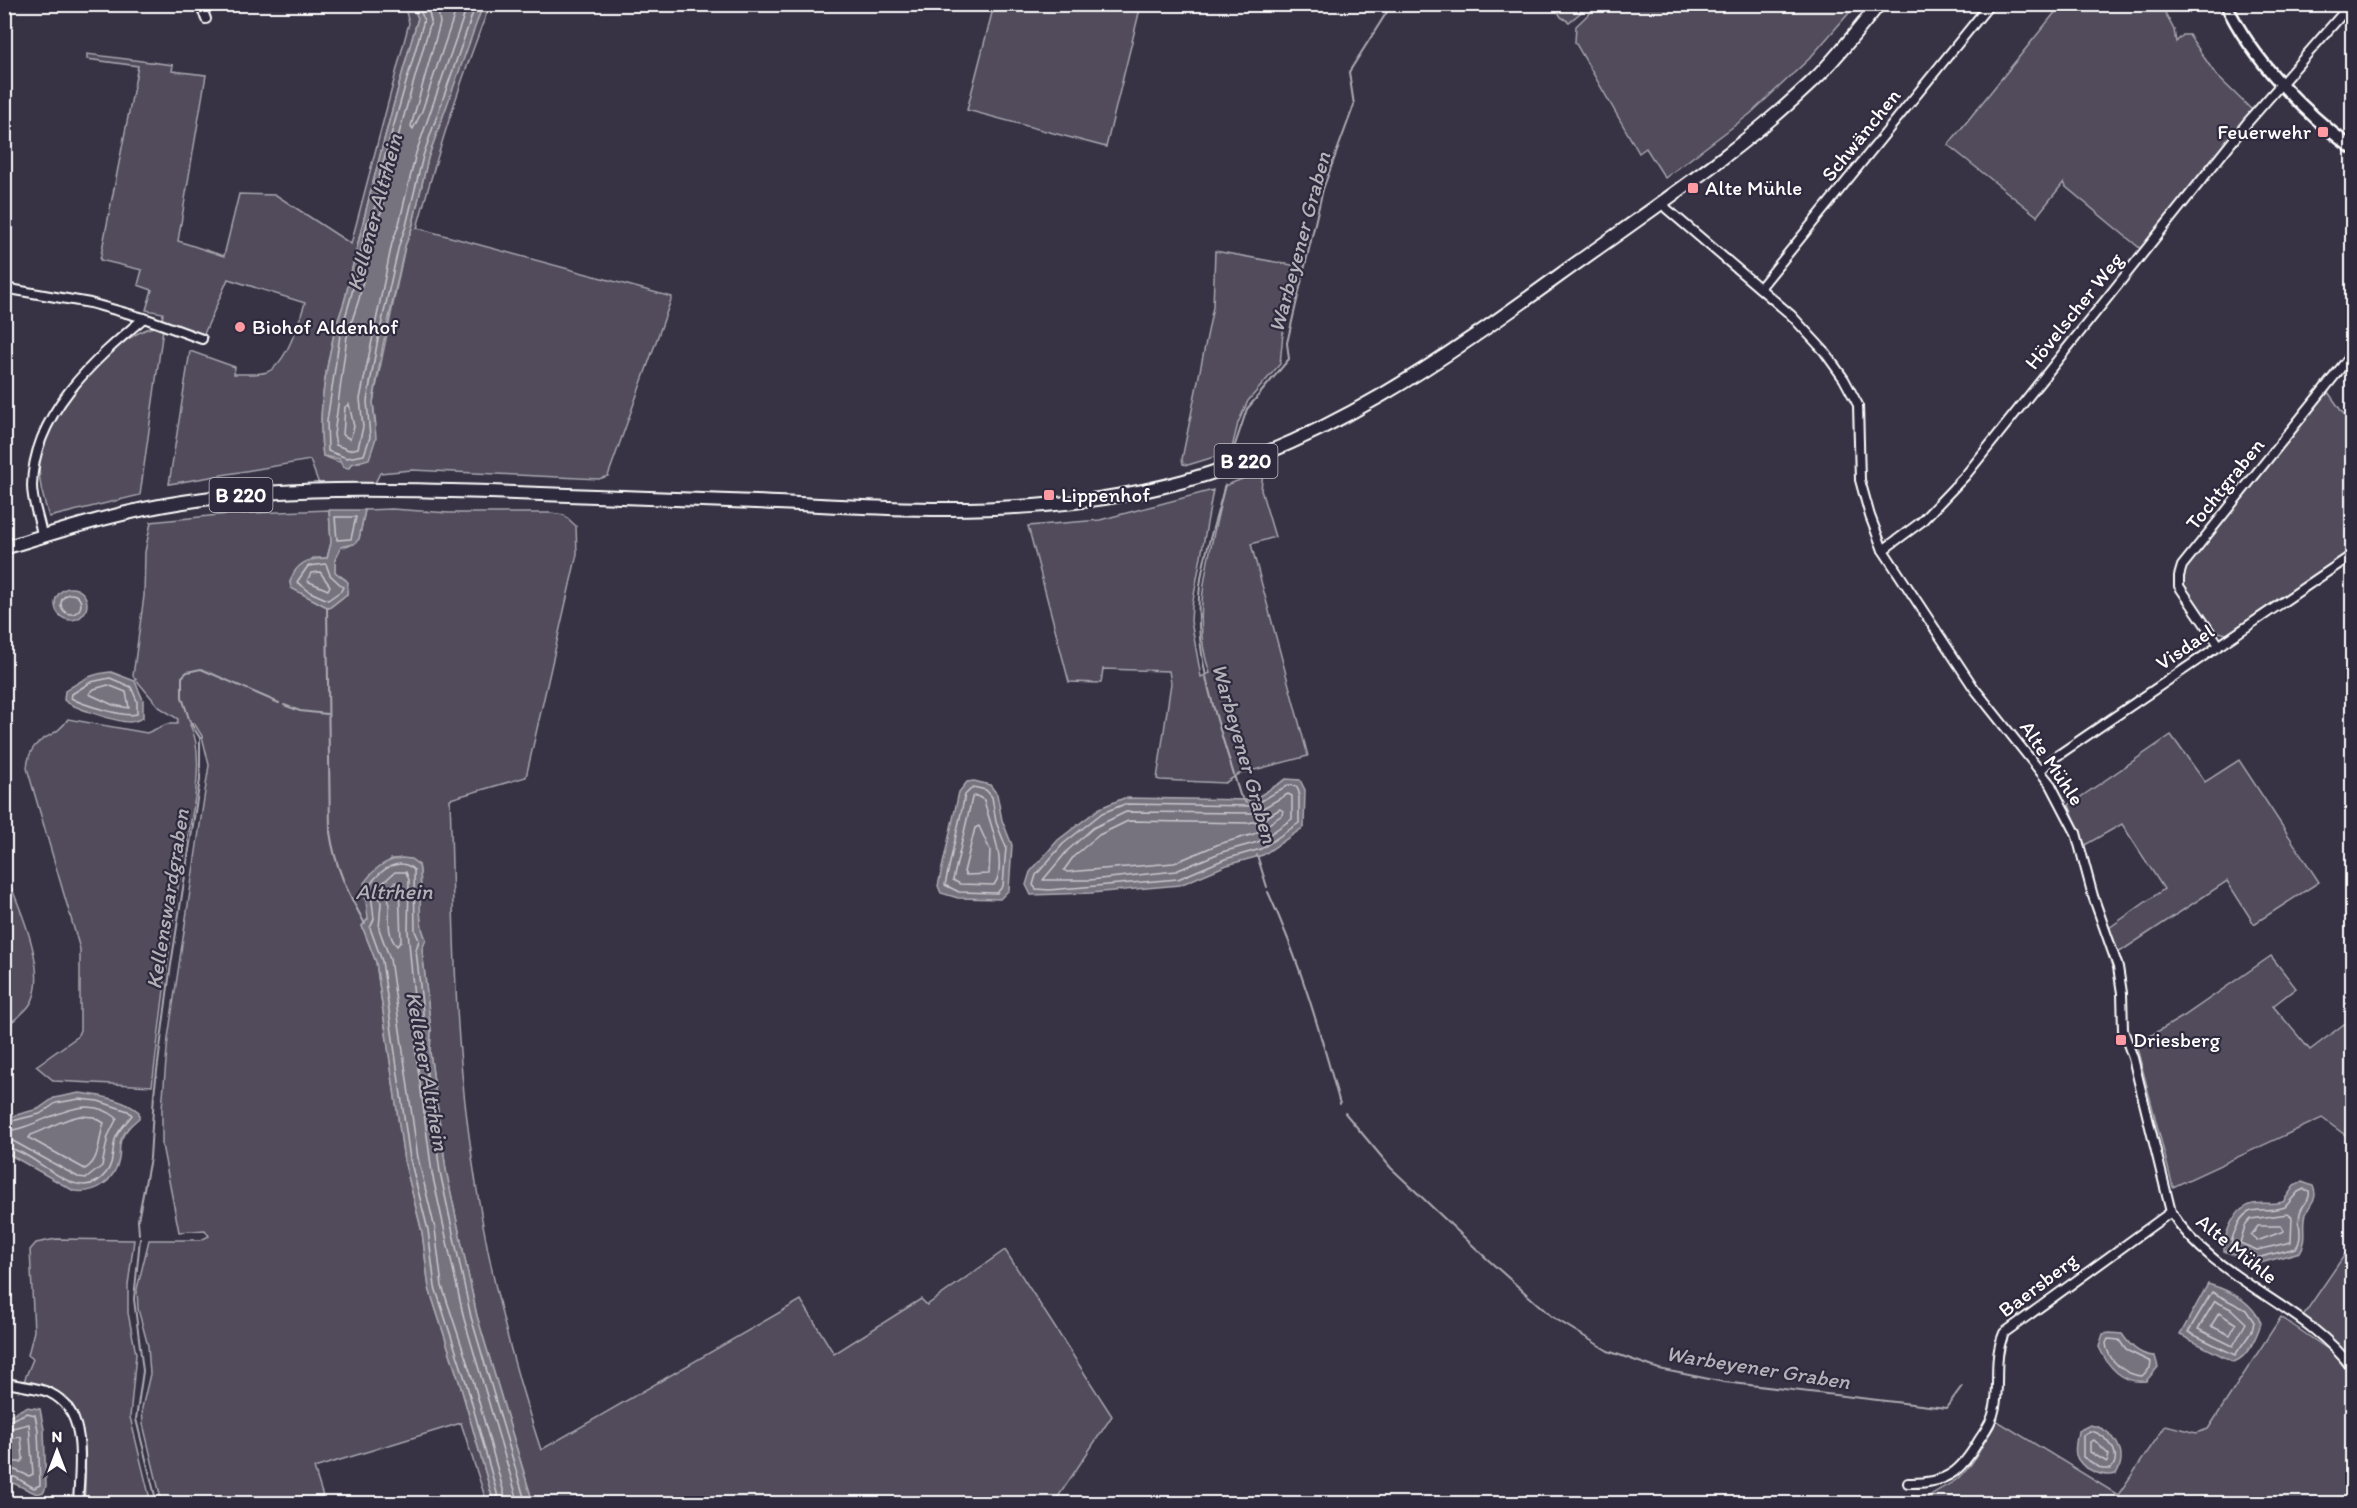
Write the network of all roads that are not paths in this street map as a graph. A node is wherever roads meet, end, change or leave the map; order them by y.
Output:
1 (200, 4) edge
2 (1879, 4) edge
3 (1990, 4) edge
4 (2226, 4) edge
5 (2351, 4) edge
6 (206, 19) dead end
7 (2283, 83) junction
8 (2352, 148) edge
9 (1661, 201) junction
10 (4, 288) edge
11 (1760, 288) junction
12 (144, 318) junction
13 (202, 339) dead end
14 (2352, 354) edge
15 (42, 536) junction
16 (4, 548) edge
17 (1883, 550) junction
18 (2352, 555) edge
19 (2219, 645) junction
20 (2040, 771) junction
21 (2171, 1212) junction
22 (2352, 1368) edge
23 (4, 1382) edge
24 (1908, 1483) dead end
25 (78, 1503) edge

1 - 6 street
2 - 9 main road, B 220
3 - 11 street, Schwänchen
4 - 7 street
5 - 7 street, Hövelscher Weg
7 - 8 street
7 - 17 street, Hövelscher Weg
9 - 11 street, Alte Mühle
9 - 15 main road, B 220
10 - 12 street
11 - 17 street, Alte Mühle
12 - 13 street
12 - 15 street
14 - 19 street, Tochtgraben
15 - 16 main road, B 220
17 - 20 street, Alte Mühle
18 - 19 street, Visdael
19 - 20 street, Visdael
20 - 21 street, Alte Mühle
21 - 22 street, Alte Mühle
21 - 24 street, Baersberg
23 - 25 street

